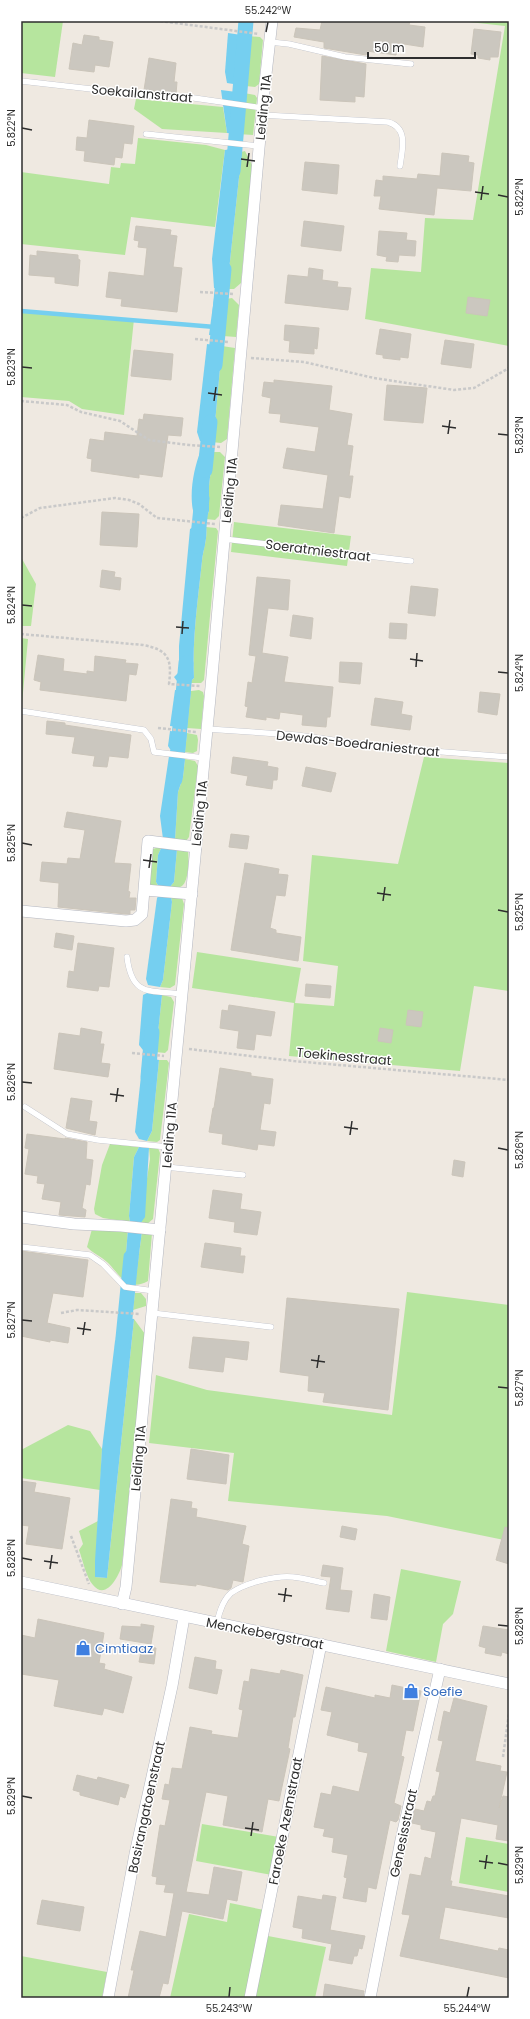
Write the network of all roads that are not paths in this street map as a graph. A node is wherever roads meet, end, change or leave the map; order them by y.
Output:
1 (272, 21) edge
2 (271, 39) junction
3 (411, 64) dead end
4 (21, 80) edge
5 (262, 112) junction
6 (146, 134) dead end
7 (259, 146) junction
8 (400, 166) dead end
9 (224, 539) junction
10 (411, 561) dead end
11 (21, 711) edge
12 (207, 731) junction
13 (509, 756) edge
14 (199, 757) junction
15 (190, 846) junction
16 (145, 890) junction
17 (188, 893) junction
18 (21, 911) edge
19 (127, 957) dead end
20 (182, 994) junction
21 (25, 1107) dead end
22 (168, 1147) junction
23 (166, 1167) junction
24 (243, 1175) dead end
25 (21, 1217) edge
26 (157, 1229) junction
27 (21, 1247) edge
28 (154, 1290) junction
29 (152, 1313) junction
30 (271, 1327) dead end
31 (21, 1582) edge
32 (324, 1583) dead end
33 (122, 1604) junction
34 (184, 1617) junction
35 (217, 1624) junction
36 (320, 1644) junction
37 (440, 1669) junction
38 (509, 1684) edge
39 (108, 1998) edge
40 (250, 1998) edge
41 (370, 1998) edge

1 - 2 street, Leiding 11A
2 - 3 lane
2 - 5 street, Leiding 11A
4 - 5 lane, Soekailanstraat
5 - 7 street, Leiding 11A
5 - 8 lane, Soekailanstraat
6 - 7 lane
7 - 9 street, Leiding 11A
9 - 10 lane, Soeratmiestraat
9 - 12 street, Leiding 11A
11 - 14 lane
12 - 13 lane, Dewdas-Boedraniestraat
12 - 14 street, Leiding 11A
14 - 15 street, Leiding 11A
15 - 16 street
15 - 17 street, Leiding 11A
16 - 17 street
16 - 18 street
17 - 20 street, Leiding 11A
19 - 20 lane
20 - 22 street, Leiding 11A
21 - 22 lane
22 - 23 street, Leiding 11A
23 - 24 lane
23 - 26 street, Leiding 11A
25 - 26 street
26 - 28 street, Leiding 11A
27 - 28 lane
28 - 29 street, Leiding 11A
29 - 30 lane
29 - 33 street, Leiding 11A
31 - 33 street, Menckebergstraat
32 - 35 lane
33 - 34 street, Menckebergstraat
34 - 35 street, Menckebergstraat
34 - 39 street, Basirangatoenstraat
35 - 36 street, Menckebergstraat
36 - 37 street, Menckebergstraat
36 - 40 street, Faroeke Azemstraat
37 - 38 street, Menckebergstraat
37 - 41 street, Genesisstraat

